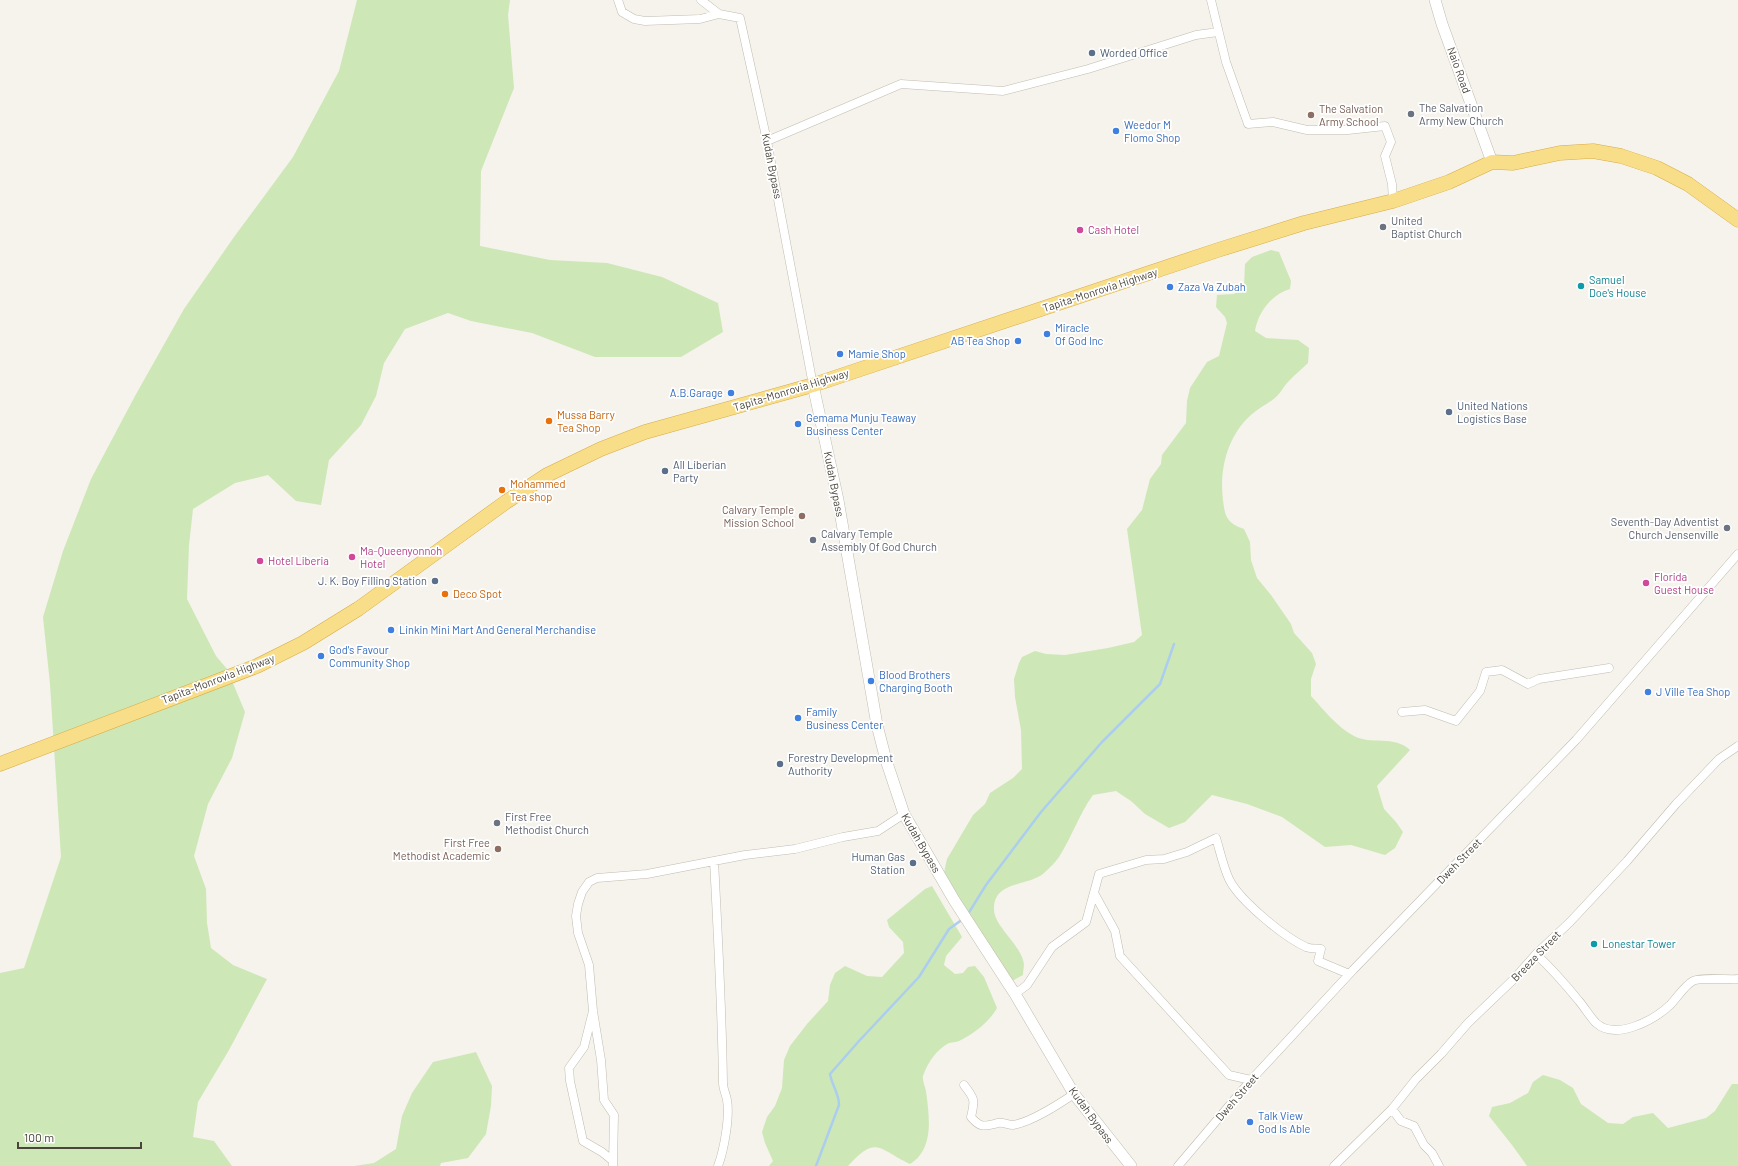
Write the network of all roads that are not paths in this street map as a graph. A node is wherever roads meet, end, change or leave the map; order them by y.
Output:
1 (618, 0) edge
2 (701, 0) edge
3 (1211, 0) edge
4 (1435, 0) edge
5 (719, 14) junction
6 (1218, 32) junction
7 (767, 141) junction
8 (1492, 162) junction
9 (1393, 201) junction
10 (1738, 220) edge
11 (814, 385) junction
12 (1738, 554) edge
13 (1609, 668) dead end
14 (1402, 712) dead end
15 (1738, 746) edge
16 (0, 764) edge
17 (904, 814) junction
18 (714, 861) junction
19 (1094, 893) junction
20 (1536, 954) junction
21 (1349, 974) junction
22 (1738, 979) edge
23 (1015, 994) junction
24 (593, 1011) junction
25 (1251, 1080) junction
26 (964, 1085) dead end
27 (1074, 1094) junction
28 (1392, 1109) junction
29 (613, 1164) edge
30 (718, 1166) edge
31 (1131, 1166) edge
32 (1178, 1166) edge
33 (1334, 1166) edge
34 (1439, 1166) edge

1 - 5 street
2 - 5 street
3 - 6 street
4 - 8 street, Naio Road
5 - 7 street, Kudah Bypass
6 - 7 street
6 - 9 street
7 - 11 street, Kudah Bypass
8 - 9 highway, Tapita-Monrovia Highway
8 - 10 highway, Tapita-Monrovia Highway
9 - 11 highway, Tapita-Monrovia Highway
11 - 16 highway, Tapita-Monrovia Highway
11 - 17 street, Kudah Bypass
12 - 21 street, Dweh Street
13 - 14 street
15 - 20 street, Breeze Street
17 - 18 street
17 - 23 street, Kudah Bypass
18 - 24 street
18 - 30 street
19 - 21 street
19 - 23 street
19 - 25 street
20 - 22 street
20 - 28 street, Breeze Street
21 - 25 street, Dweh Street
23 - 27 street, Kudah Bypass
24 - 29 street
24 - 29 street
25 - 32 street, Dweh Street
26 - 27 street
27 - 31 street, Kudah Bypass
28 - 33 street, Breeze Street
28 - 34 street

